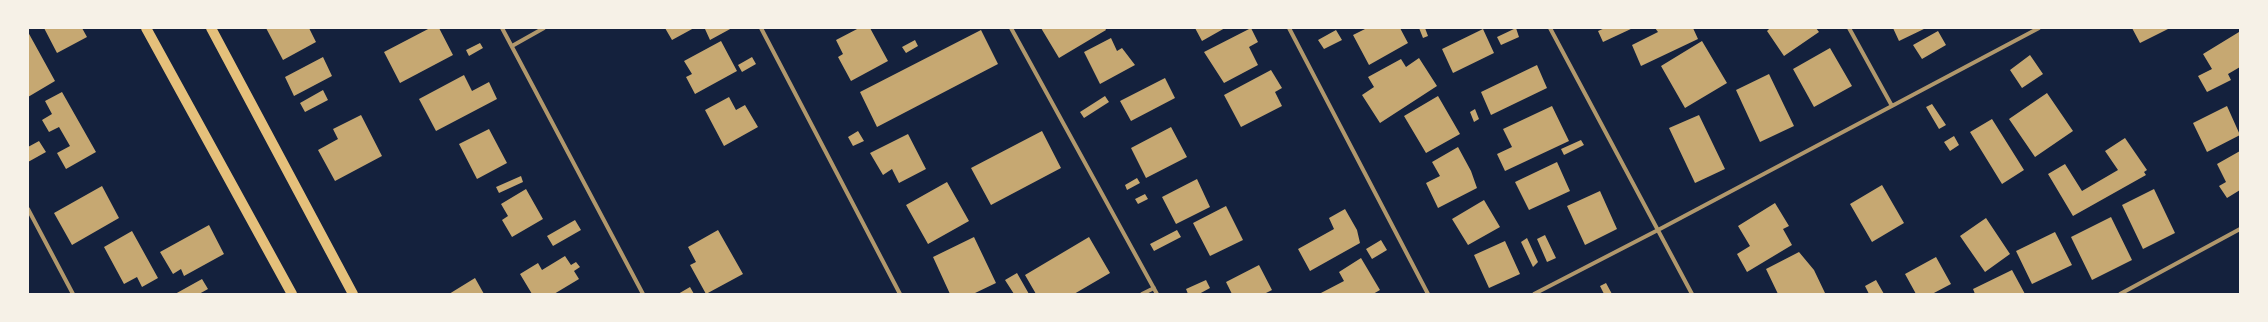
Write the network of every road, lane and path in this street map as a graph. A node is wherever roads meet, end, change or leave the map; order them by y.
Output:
1 (146, 28) edge
2 (211, 28) edge
3 (502, 28) edge
4 (544, 28) edge
5 (761, 28) edge
6 (1010, 28) edge
7 (1289, 28) edge
8 (1550, 28) edge
9 (1849, 28) edge
10 (2039, 28) edge
11 (512, 46) junction
12 (1892, 106) junction
13 (28, 208) edge
14 (2240, 229) edge
15 (1658, 230) junction
16 (1154, 288) junction
17 (73, 294) edge
18 (292, 294) edge
19 (354, 294) edge
20 (643, 294) edge
21 (900, 294) edge
22 (1142, 294) edge
23 (1157, 294) edge
24 (1428, 294) edge
25 (1534, 294) edge
26 (1692, 294) edge
27 (2120, 294) edge

1 - 18 main road
2 - 19 main road
3 - 11 street
4 - 11 street
5 - 21 street
6 - 16 street
7 - 24 street
8 - 15 street
9 - 12 street
10 - 12 street
11 - 20 street
12 - 15 street
13 - 17 street
14 - 27 street
15 - 25 street
15 - 26 street
16 - 22 street
16 - 23 street

